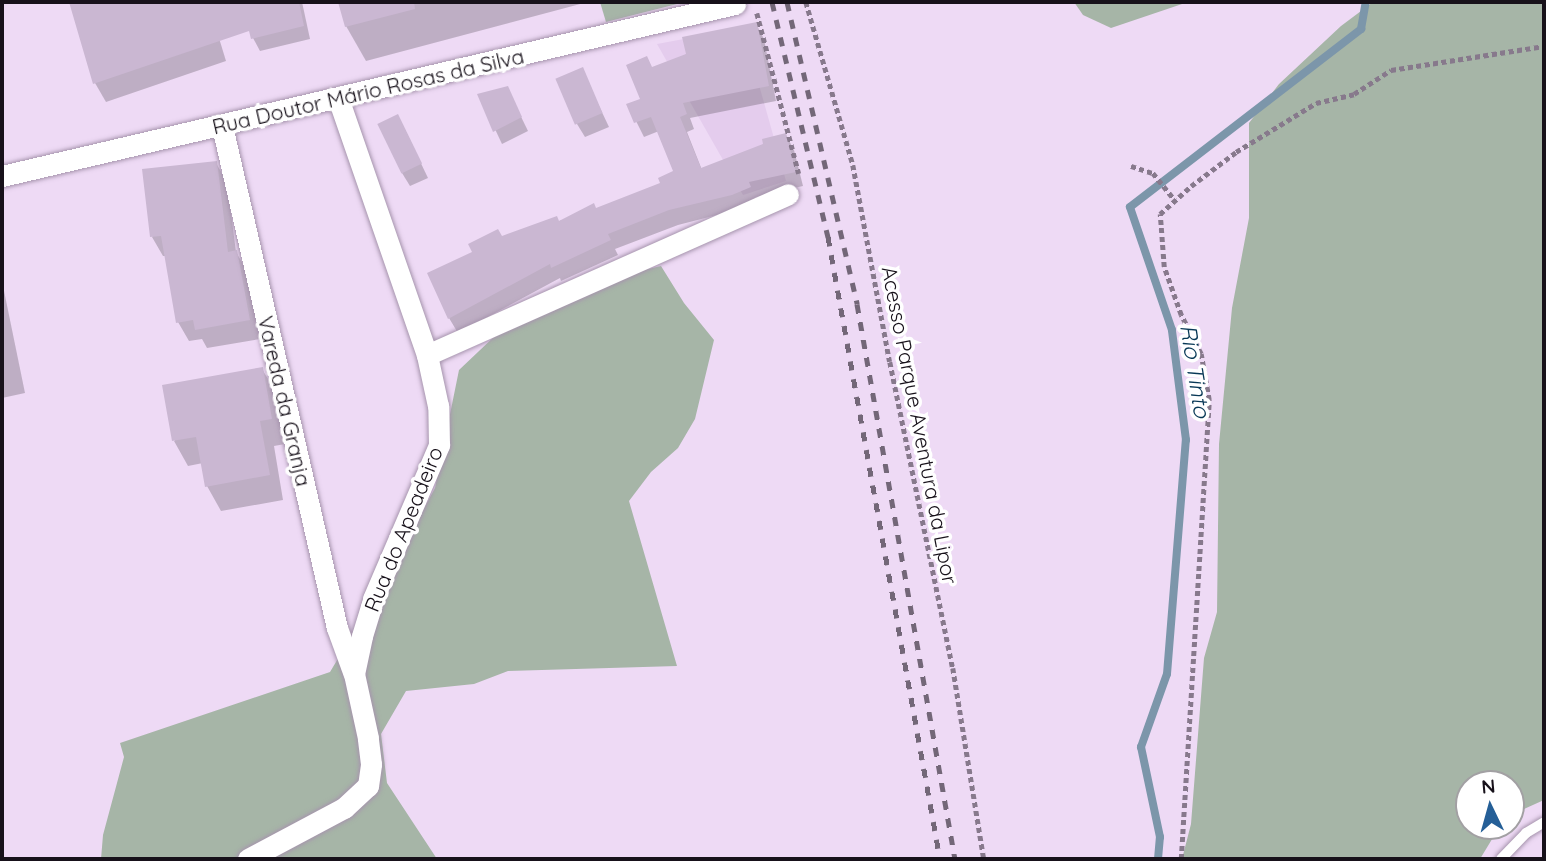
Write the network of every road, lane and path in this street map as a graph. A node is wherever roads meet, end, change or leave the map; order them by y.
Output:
1 (806, 2) edge
2 (744, 3) edge
3 (1544, 46) edge
4 (338, 98) junction
5 (222, 127) junction
6 (1131, 166) dead end
7 (2, 176) edge
8 (788, 194) joint
9 (1175, 200) junction
10 (427, 355) junction
11 (354, 674) junction
12 (1544, 822) edge
13 (248, 859) edge
14 (984, 859) edge
15 (1181, 859) edge
16 (1501, 859) edge

1 - 14 path, Acesso Parque Aventura da Lipor
2 - 4 street, Rua Doutor Mário Rosas da Silva
2 - 8 path
3 - 9 path
4 - 5 street, Rua Doutor Mário Rosas da Silva
4 - 10 street, Rua do Apeadeiro
5 - 7 street, Rua Doutor Mário Rosas da Silva
5 - 11 street, Vareda da Granja
6 - 9 path
8 - 10 street
9 - 15 path
10 - 11 street, Rua do Apeadeiro
11 - 13 street, Rua do Apeadeiro
12 - 16 lane

